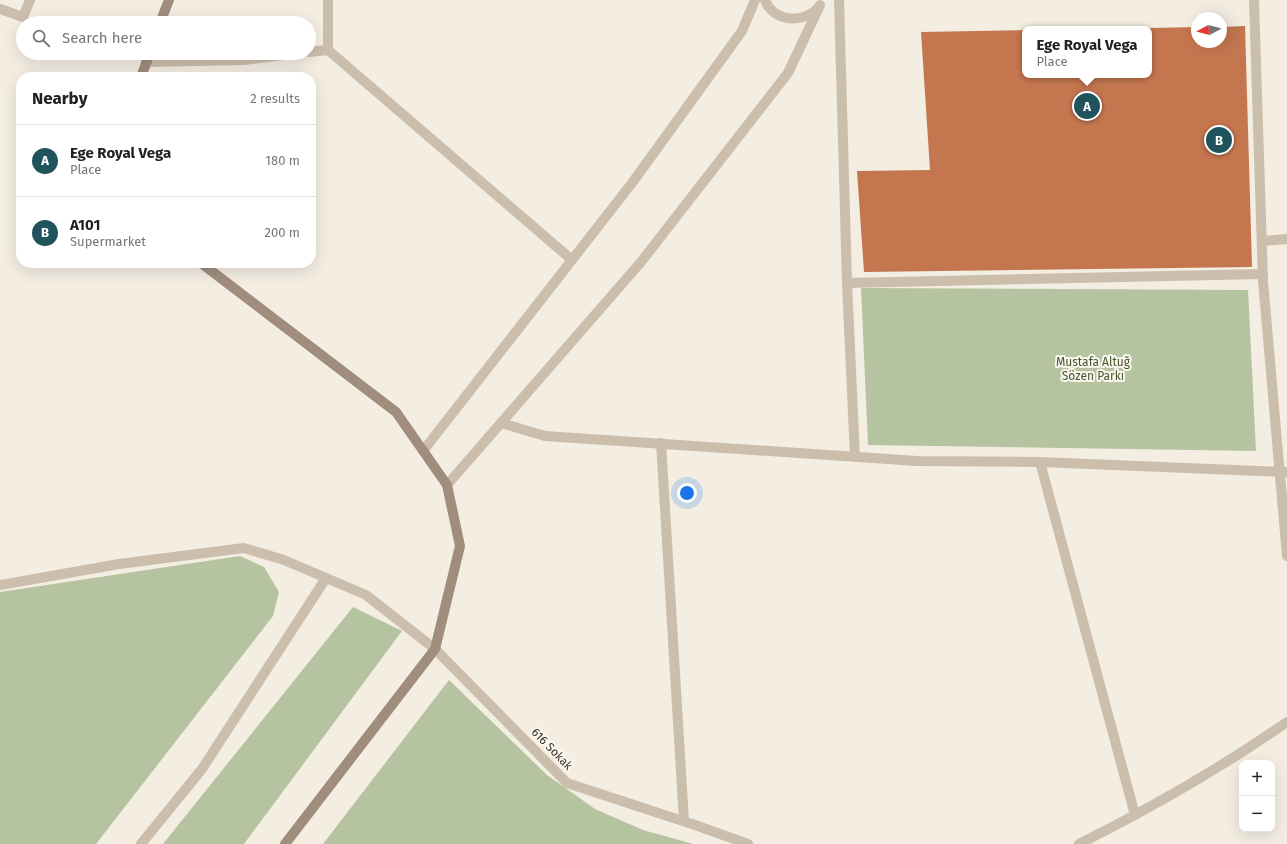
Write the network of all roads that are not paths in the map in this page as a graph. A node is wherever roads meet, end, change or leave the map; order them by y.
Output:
1 (30, 0) edge
2 (169, 0) edge
3 (328, 0) edge
4 (754, 0) edge
5 (765, 0) edge
6 (839, 0) edge
7 (1254, 0) edge
8 (822, 3) edge
9 (0, 10) edge
10 (20, 16) edge
11 (23, 16) edge
12 (163, 16) edge
13 (328, 50) junction
14 (316, 51) edge
15 (147, 60) edge
16 (143, 72) edge
17 (1287, 239) edge
18 (1262, 242) junction
19 (572, 260) junction
20 (208, 268) edge
21 (1263, 274) junction
22 (847, 283) junction
23 (501, 423) junction
24 (661, 443) junction
25 (423, 451) junction
26 (855, 457) junction
27 (1040, 462) junction
28 (1283, 472) edge
29 (447, 485) junction
30 (1287, 556) edge
31 (326, 578) junction
32 (0, 585) edge
33 (435, 649) junction
34 (1287, 722) edge
35 (1135, 815) junction
36 (684, 821) junction
37 (141, 844) edge
38 (285, 844) edge
39 (748, 844) edge
40 (1079, 844) edge

1 - 11 street
2 - 12 street
3 - 13 street
4 - 19 street
5 - 8 street
6 - 22 street
7 - 18 street
8 - 23 street
9 - 10 street
13 - 14 street
13 - 19 street
15 - 16 street
17 - 18 street
18 - 21 street
19 - 25 street
20 - 25 street
21 - 22 street
21 - 28 street
22 - 26 street
23 - 24 street
23 - 29 street
24 - 26 street
24 - 36 street
25 - 29 street
26 - 27 street
27 - 28 street
27 - 35 street
28 - 30 street
29 - 33 street
31 - 32 street, 616 Sokak
31 - 33 street, 616 Sokak
31 - 37 street
33 - 36 street, 616 Sokak
33 - 38 street
34 - 35 street
35 - 40 street
36 - 39 street, 616 Sokak

